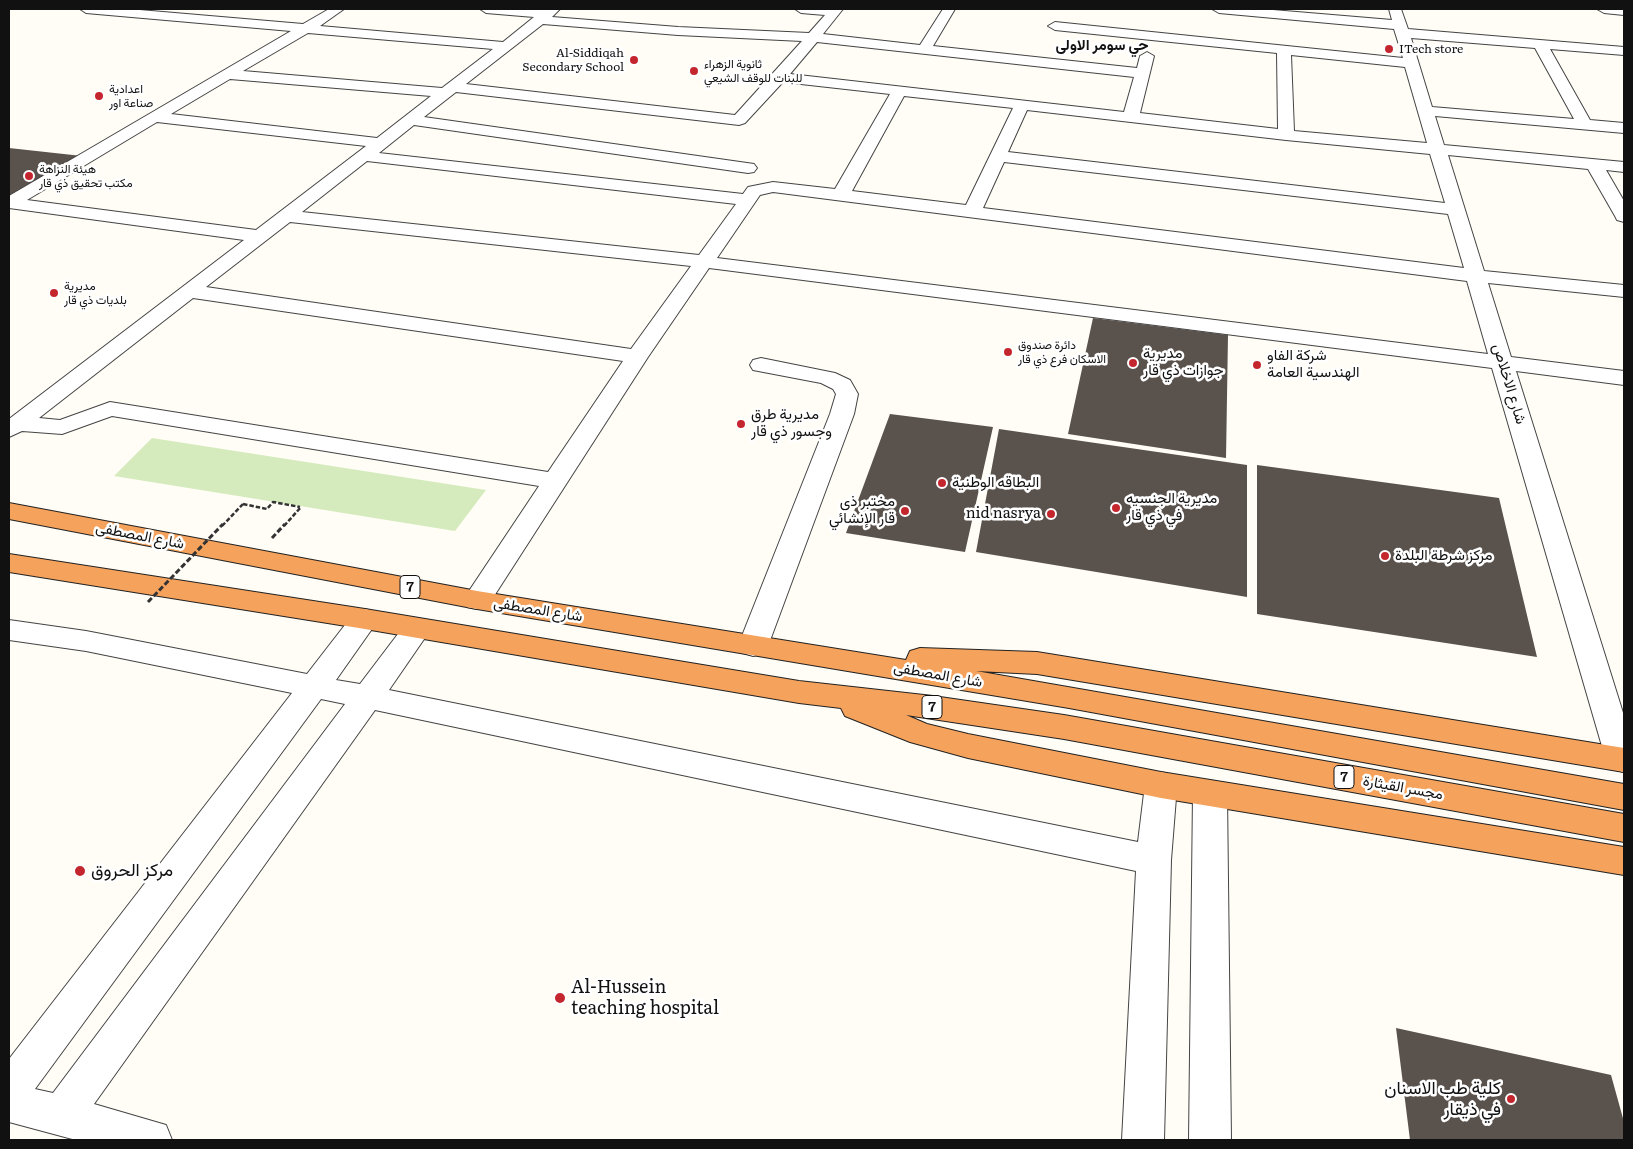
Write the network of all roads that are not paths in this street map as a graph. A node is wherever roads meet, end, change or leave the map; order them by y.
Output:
1 (86, 9) edge
2 (232, 9) edge
3 (338, 9) edge
4 (486, 9) edge
5 (801, 9) edge
6 (949, 9) edge
7 (1062, 9) edge
8 (1219, 9) edge
9 (1604, 9) edge
10 (836, 10) edge
11 (1624, 11) edge
12 (546, 14) edge
13 (213, 19) junction
14 (1400, 22) edge
15 (304, 28) junction
16 (1152, 36) junction
17 (812, 37) junction
18 (1539, 43) junction
19 (505, 46) junction
20 (924, 49) junction
21 (1284, 50) junction
22 (1624, 51) edge
23 (1412, 63) junction
24 (1142, 73) junction
25 (226, 74) junction
26 (779, 77) junction
27 (450, 90) junction
28 (899, 91) junction
29 (1022, 105) junction
30 (1426, 111) junction
31 (154, 117) junction
32 (1131, 117) junction
33 (410, 120) junction
34 (1585, 125) junction
35 (1624, 128) edge
36 (1286, 135) junction
37 (381, 143) junction
38 (1438, 149) junction
39 (364, 156) junction
40 (999, 156) junction
41 (1594, 164) junction
42 (1624, 167) edge
43 (748, 168) dead end
44 (841, 195) junction
45 (748, 200) junction
46 (9, 203) edge
47 (1457, 210) junction
48 (972, 212) junction
49 (285, 216) junction
50 (1624, 216) edge
51 (260, 236) junction
52 (705, 262) junction
53 (1476, 276) junction
54 (189, 291) junction
55 (1624, 292) edge
56 (637, 356) junction
57 (1503, 364) junction
58 (761, 366) dead end
59 (1624, 378) edge
60 (12, 427) edge
61 (556, 481) junction
62 (9, 511) edge
63 (9, 562) edge
64 (477, 600) junction
65 (365, 619) junction
66 (417, 629) junction
67 (9, 630) edge
68 (753, 646) junction
69 (814, 654) junction
70 (314, 687) junction
71 (800, 692) junction
72 (366, 697) junction
73 (1067, 712) junction
74 (1623, 760) edge
75 (1161, 785) junction
76 (1210, 794) junction
77 (1624, 797) edge
78 (1624, 828) edge
79 (1154, 860) junction
80 (1624, 862) edge
81 (9, 1091) edge
82 (9, 1102) edge
83 (61, 1116) junction
84 (151, 1140) edge
85 (1143, 1140) edge
86 (1210, 1140) edge

1 - 13 street
2 - 13 street
3 - 15 street
4 - 12 street
5 - 10 street
6 - 20 street
7 - 16 street
8 - 14 street
9 - 11 street
10 - 17 street
12 - 17 street
12 - 19 street
13 - 15 street
14 - 18 street
14 - 23 street, شارع الاخلاص
15 - 19 street
15 - 25 street
16 - 21 street
16 - 24 street
17 - 20 street
17 - 26 street
18 - 22 street
18 - 34 street
19 - 27 street
20 - 24 street
21 - 23 street
21 - 36 street
23 - 30 street, شارع الاخلاص
24 - 32 street
25 - 27 street
25 - 31 street
26 - 27 street
26 - 28 street
27 - 33 street
28 - 29 street
28 - 44 street
29 - 32 street
29 - 40 street
30 - 34 street
30 - 38 street, شارع الاخلاص
31 - 37 street
31 - 46 street
32 - 36 street
33 - 37 street
33 - 43 street
34 - 35 street
36 - 38 street
37 - 39 street
38 - 41 street
38 - 47 street, شارع الاخلاص
39 - 45 street
39 - 49 street
40 - 47 street
40 - 48 street
41 - 42 street
41 - 50 street
44 - 45 street
44 - 48 street
45 - 52 street
46 - 51 street
47 - 53 street, شارع الاخلاص
48 - 53 street
49 - 51 street
49 - 52 street
51 - 54 street
52 - 56 street
52 - 57 street
53 - 55 street
53 - 57 street, شارع الاخلاص
54 - 56 street
54 - 60 street
56 - 61 street
57 - 59 street
57 - 74 street, شارع الاخلاص
58 - 68 street
60 - 61 street
61 - 64 street
62 - 64 highway, شارع المصطفى / 7
63 - 65 highway, شارع المصطفى / 7
64 - 68 highway, شارع المصطفى / 7
65 - 66 highway, شارع المصطفى / 7
65 - 70 street
66 - 71 highway, شارع المصطفى / 7
66 - 72 street
67 - 70 street
68 - 69 highway, شارع المصطفى / 7
69 - 73 highway, شارع المصطفى / 7
69 - 74 highway
70 - 72 street
70 - 81 street
71 - 73 highway, شارع المصطفى / 7
71 - 75 highway
72 - 79 street
72 - 83 street
73 - 77 highway, مجسر القيثارة / 7
73 - 78 highway, مجسر القيثارة / 7
75 - 76 highway
75 - 79 street
76 - 80 highway
76 - 86 street
79 - 85 street
82 - 83 street
83 - 84 street

